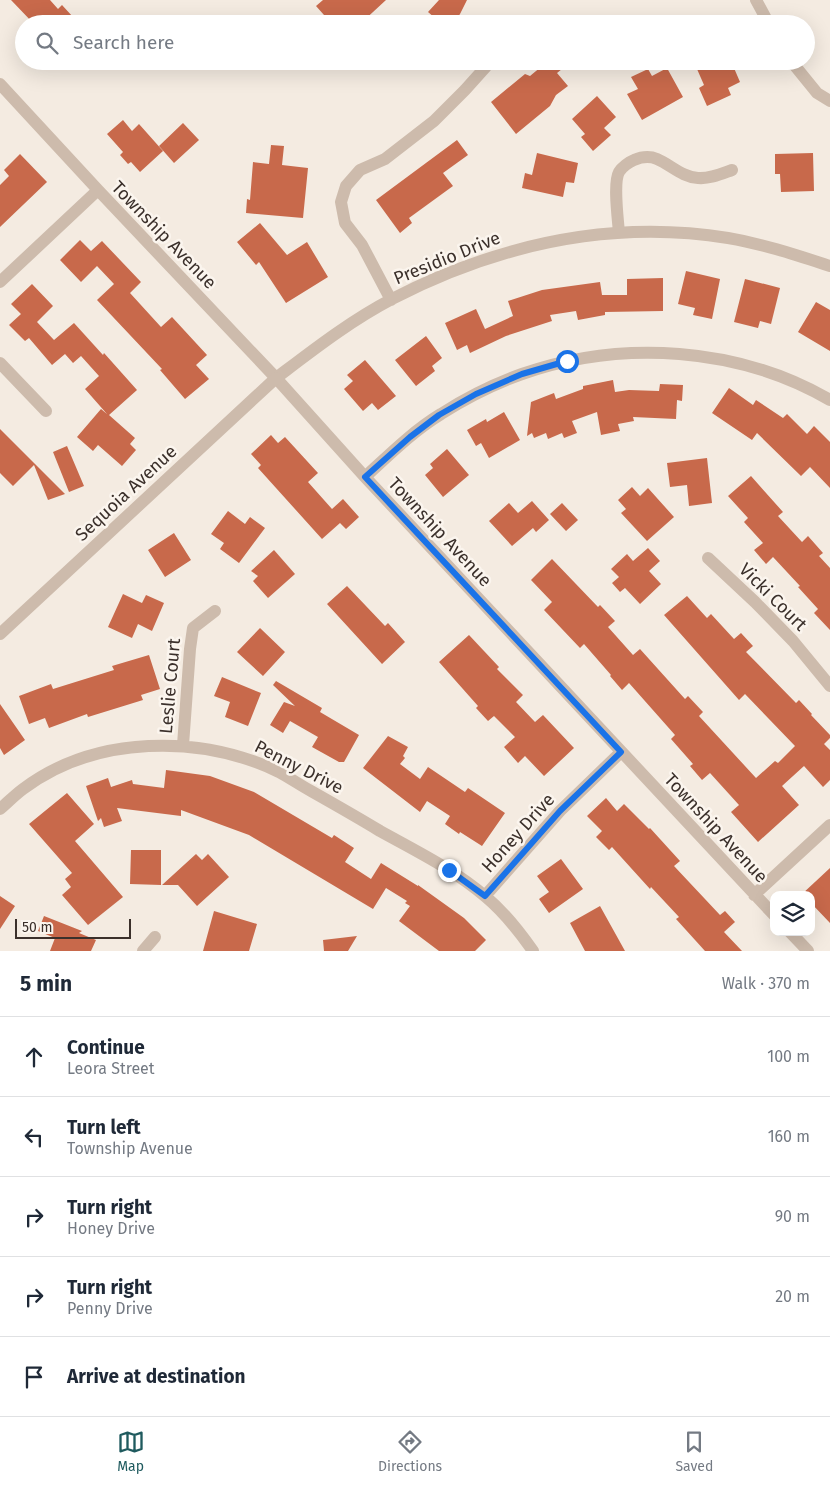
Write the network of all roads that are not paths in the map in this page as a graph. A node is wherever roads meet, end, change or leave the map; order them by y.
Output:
1 (756, 0) edge
2 (764, 15) edge
3 (483, 70) edge
4 (798, 70) edge
5 (0, 84) edge
6 (830, 101) edge
7 (732, 170) dead end
8 (98, 190) junction
9 (619, 233) junction
10 (830, 266) edge
11 (0, 282) edge
12 (391, 300) junction
13 (0, 363) edge
14 (276, 378) junction
15 (830, 400) edge
16 (46, 411) dead end
17 (365, 477) junction
18 (708, 558) dead end
19 (215, 611) dead end
20 (0, 634) edge
21 (830, 686) edge
22 (183, 745) junction
23 (621, 752) junction
24 (0, 809) edge
25 (830, 825) edge
26 (754, 894) junction
27 (485, 896) junction
28 (770, 911) edge
29 (794, 936) edge
30 (155, 937) dead end
31 (143, 951) edge
32 (533, 951) edge
33 (808, 951) edge

1 - 2 street
3 - 12 street
4 - 6 street
5 - 8 street, Township Avenue
7 - 9 street
8 - 11 street
8 - 14 street, Township Avenue
9 - 10 street, Presidio Drive
9 - 12 street, Presidio Drive
12 - 14 street, Presidio Drive
13 - 16 street
14 - 17 street, Township Avenue
14 - 20 street, Sequoia Avenue
15 - 17 street
17 - 23 street, Township Avenue
18 - 21 street, Vicki Court
19 - 22 street, Leslie Court
22 - 24 street, Penny Drive
22 - 27 street, Penny Drive
23 - 26 street, Township Avenue
23 - 27 street, Honey Drive
25 - 26 street
26 - 28 street, Township Avenue
27 - 32 street, Penny Drive
29 - 33 street
30 - 31 street

